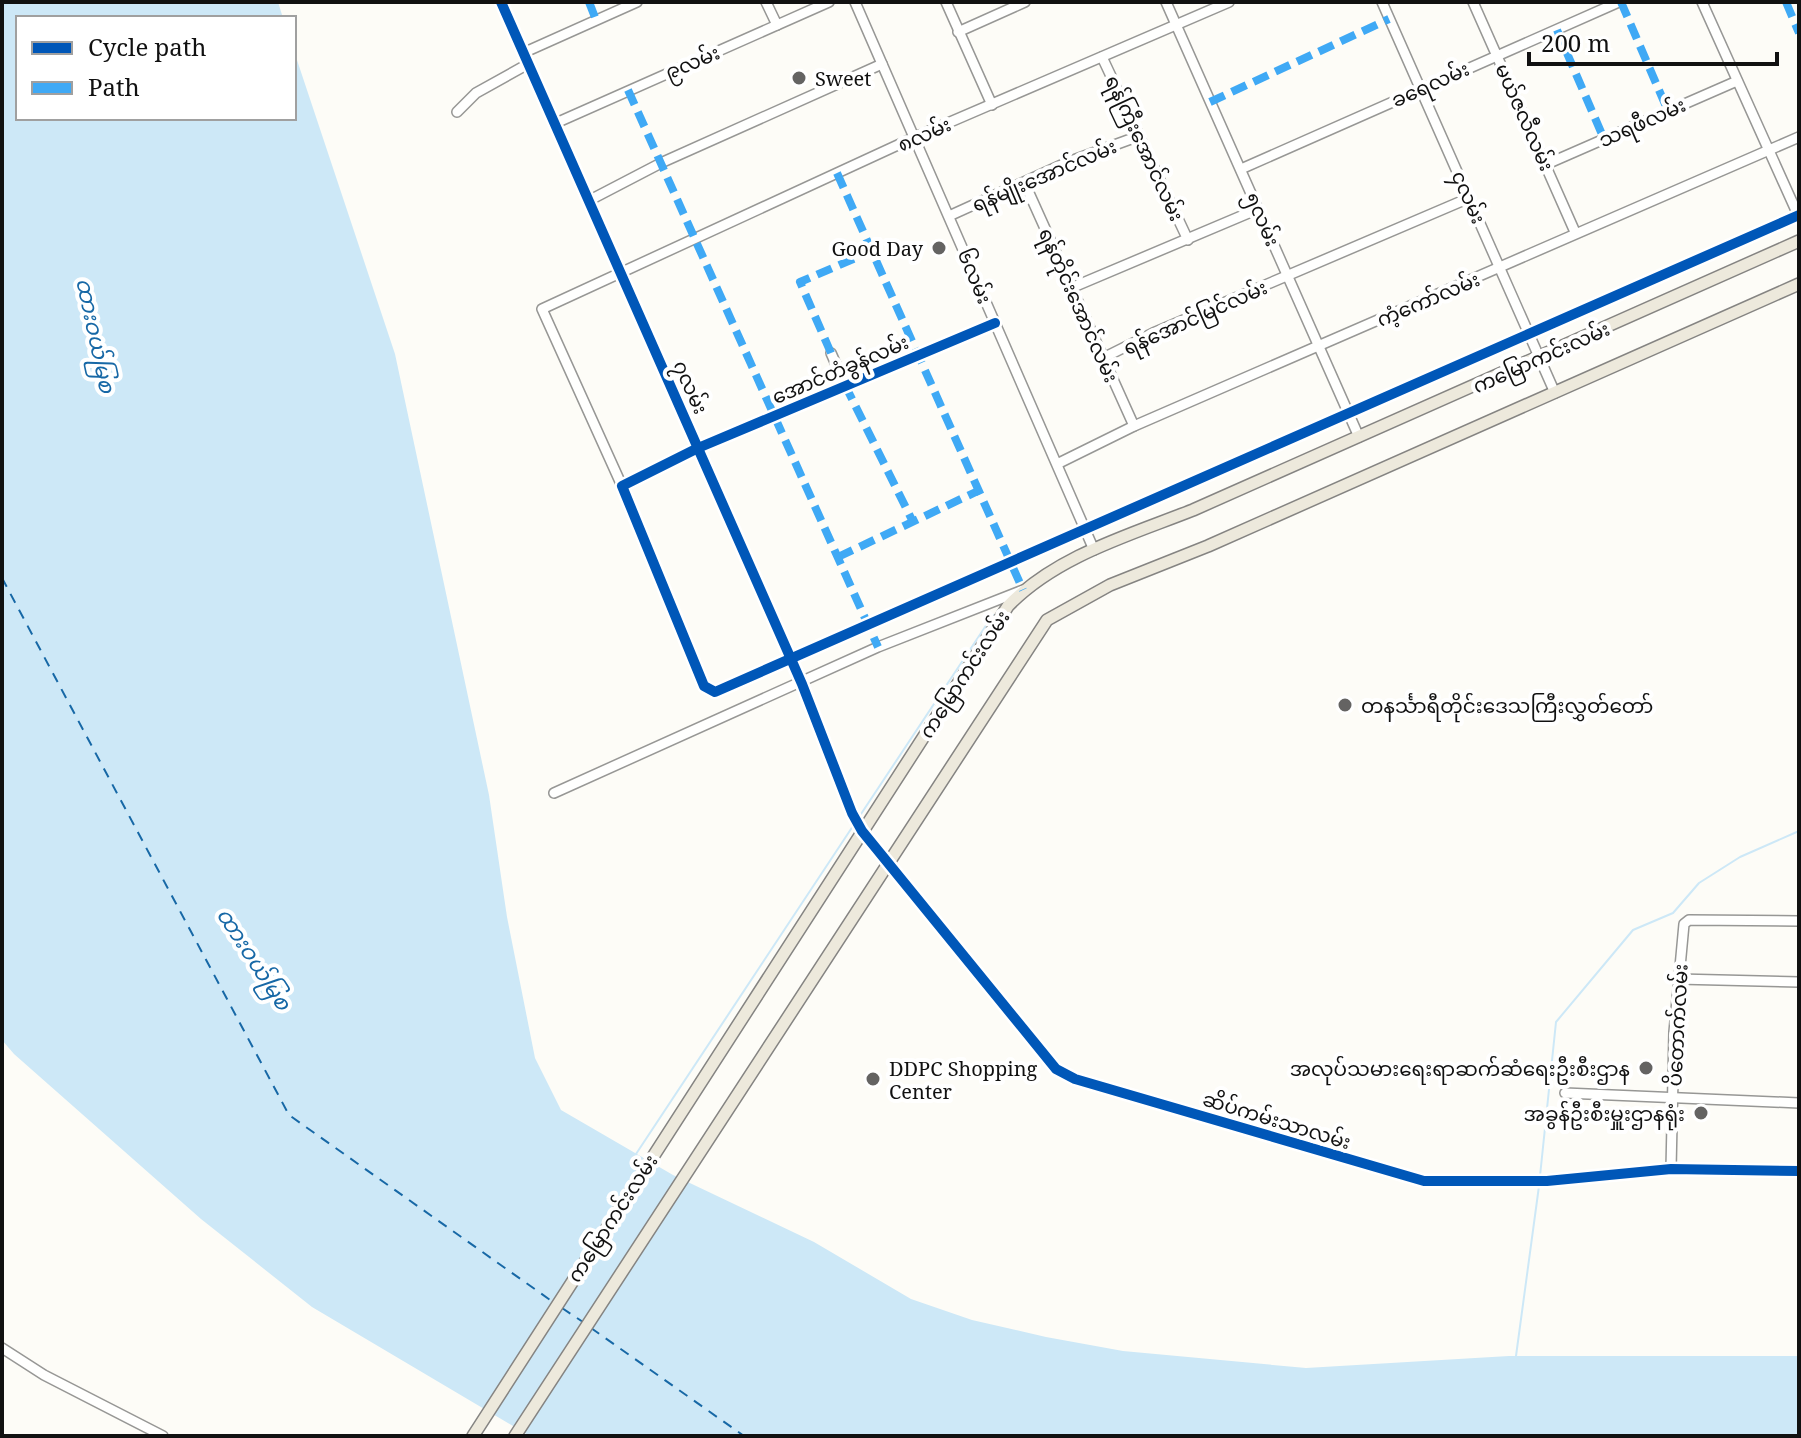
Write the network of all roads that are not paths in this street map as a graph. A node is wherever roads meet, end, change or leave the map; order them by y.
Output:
1 (501, 2) edge
2 (637, 2) edge
3 (766, 2) edge
4 (829, 2) edge
5 (855, 2) edge
6 (946, 2) edge
7 (1025, 2) edge
8 (1166, 2) edge
9 (1229, 2) edge
10 (1382, 2) edge
11 (1473, 2) edge
12 (1619, 2) edge
13 (1702, 2) edge
14 (777, 25) junction
15 (1176, 26) junction
16 (958, 32) junction
17 (523, 53) junction
18 (1497, 54) junction
19 (1102, 57) junction
20 (528, 64) junction
21 (882, 64) junction
22 (1737, 81) junction
23 (1422, 89) junction
24 (992, 105) junction
25 (457, 112) dead end
26 (556, 123) junction
27 (1139, 136) junction
28 (1799, 137) edge
29 (913, 138) junction
30 (1770, 149) junction
31 (1547, 164) junction
32 (1241, 169) junction
33 (1025, 184) junction
34 (1469, 198) junction
35 (590, 200) junction
36 (1258, 209) junction
37 (1798, 215) edge
38 (949, 216) junction
39 (1575, 232) junction
40 (1188, 240) junction
41 (1799, 241) edge
42 (1500, 268) junction
43 (620, 271) junction
44 (1287, 276) junction
45 (1799, 284) edge
46 (1071, 288) junction
47 (995, 323) junction
48 (1529, 332) junction
49 (1319, 346) junction
50 (831, 353) dead end
51 (1539, 357) junction
52 (1103, 358) junction
53 (845, 385) junction
54 (1555, 393) junction
55 (1348, 413) junction
56 (1134, 426) junction
57 (1359, 437) junction
58 (698, 448) junction
59 (1059, 463) junction
60 (622, 486) junction
61 (1086, 531) junction
62 (1094, 550) junction
63 (1023, 590) junction
64 (791, 658) junction
65 (802, 684) junction
66 (554, 793) dead end
67 (862, 831) junction
68 (888, 863) junction
69 (1799, 921) edge
70 (1678, 979) junction
71 (1799, 982) edge
72 (1565, 1093) dead end
73 (1674, 1100) junction
74 (1799, 1103) edge
75 (1671, 1169) junction
76 (1799, 1171) edge
77 (2, 1348) edge
78 (163, 1436) edge
79 (473, 1436) edge
80 (515, 1436) edge

1 - 17 street, ၇လမ်း
2 - 17 street
3 - 14 street
4 - 14 street, ၉လမ်း
5 - 21 street, ၆လမ်း
6 - 16 street
7 - 16 street
8 - 15 street, ၅လမ်း
9 - 15 street, ၈လမ်း
10 - 23 street, ၄လမ်း
11 - 18 street, မယ်ဇလီလမ်း
12 - 18 street, ခရေလမ်း
13 - 22 street
14 - 26 street, ၉လမ်း
15 - 19 street, ၈လမ်း
15 - 32 street, ၅လမ်း
16 - 24 street
17 - 20 street, ၇လမ်း
18 - 23 street, ခရေလမ်း
18 - 31 street, မယ်ဇလီလမ်း
19 - 24 street, ၈လမ်း
19 - 27 street, ရန်ကြီးအောင်လမ်း
20 - 25 street
20 - 26 street, ၇လမ်း
21 - 29 street, ၆လမ်း
21 - 35 street
22 - 30 street
22 - 31 street, သရဖီလမ်း
23 - 32 street, ခရေလမ်း
23 - 34 street, ၄လမ်း
24 - 29 street, ၈လမ်း
26 - 35 street, ၇လမ်း
27 - 33 street, ရန်မျိုးအောင်လမ်း
27 - 40 street, ရန်ကြီးအောင်လမ်း
28 - 30 street, ကံ့ကော်လမ်း
29 - 38 street, ၆လမ်း
29 - 43 street, ၈လမ်း
30 - 37 street
30 - 39 street, ကံ့ကော်လမ်း
31 - 39 street, မယ်ဇလီလမ်း
32 - 36 street, ၅လမ်း
33 - 38 street, ရန်မျိုးအောင်လမ်း
33 - 46 street, ရန်တိုင်းအောင်လမ်း
34 - 42 street, ၄လမ်း
34 - 44 street, ရန်အောင်မြင်လမ်း
35 - 43 street, ၇လမ်း
36 - 40 street
36 - 44 street, ၅လမ်း
37 - 48 street
38 - 47 street, ၆လမ်း
39 - 42 street, ကံ့ကော်လမ်း
40 - 46 street
41 - 51 main road, ကမြောကင်းလမ်း
42 - 48 street, ၄လမ်း
42 - 49 street, ကံ့ကော်လမ်း
43 - 58 street, ၇လမ်း
43 - 60 street, ၈လမ်း
44 - 49 street, ၅လမ်း
44 - 52 street, ရန်အောင်မြင်လမ်း
45 - 54 main road, ကမြောကင်းလမ်း
46 - 52 street, ရန်တိုင်းအောင်လမ်း
47 - 53 street, အောင်တံခွန်လမ်း
47 - 59 street, ၆လမ်း
48 - 51 street, ၄လမ်း
48 - 55 street
49 - 55 street, ၅လမ်း
49 - 56 street, ကံ့ကော်လမ်း
50 - 53 street
51 - 54 street, ၄လမ်း
51 - 57 main road, ကမြောကင်းလမ်း
52 - 56 street, ရန်တိုင်းအောင်လမ်း
53 - 58 street, အောင်တံခွန်လမ်း
54 - 68 main road, ကမြောကင်းလမ်း
55 - 57 street, ၅လမ်း
55 - 61 street
56 - 59 street, ကံ့ကော်လမ်း
57 - 62 main road, ကမြောကင်းလမ်း
58 - 60 street, အောင်တံခွန်လမ်း
58 - 64 street, ၇လမ်း
59 - 61 street, ၆လမ်း
60 - 64 street
61 - 62 street, ၆လမ်း
61 - 64 street
62 - 63 main road, ကမြောကင်းလမ်း
63 - 65 street
63 - 67 main road, ကမြောကင်းလမ်း
64 - 65 street, ၇လမ်း
65 - 66 street
65 - 67 street, ၇လမ်း
67 - 68 street, ဆိပ်ကမ်းသာလမ်း
67 - 79 main road, ကမြောကင်းလမ်း
68 - 75 street, ဆိပ်ကမ်းသာလမ်း
68 - 80 main road, ကမြောကင်းလမ်း
69 - 70 street, ပိတောက်လမ်း
70 - 71 street
70 - 73 street, ပိတောက်လမ်း
72 - 73 street
73 - 74 street
73 - 75 street, ပိတောက်လမ်း
75 - 76 street, ဆိပ်ကမ်းသာလမ်း
77 - 78 street

